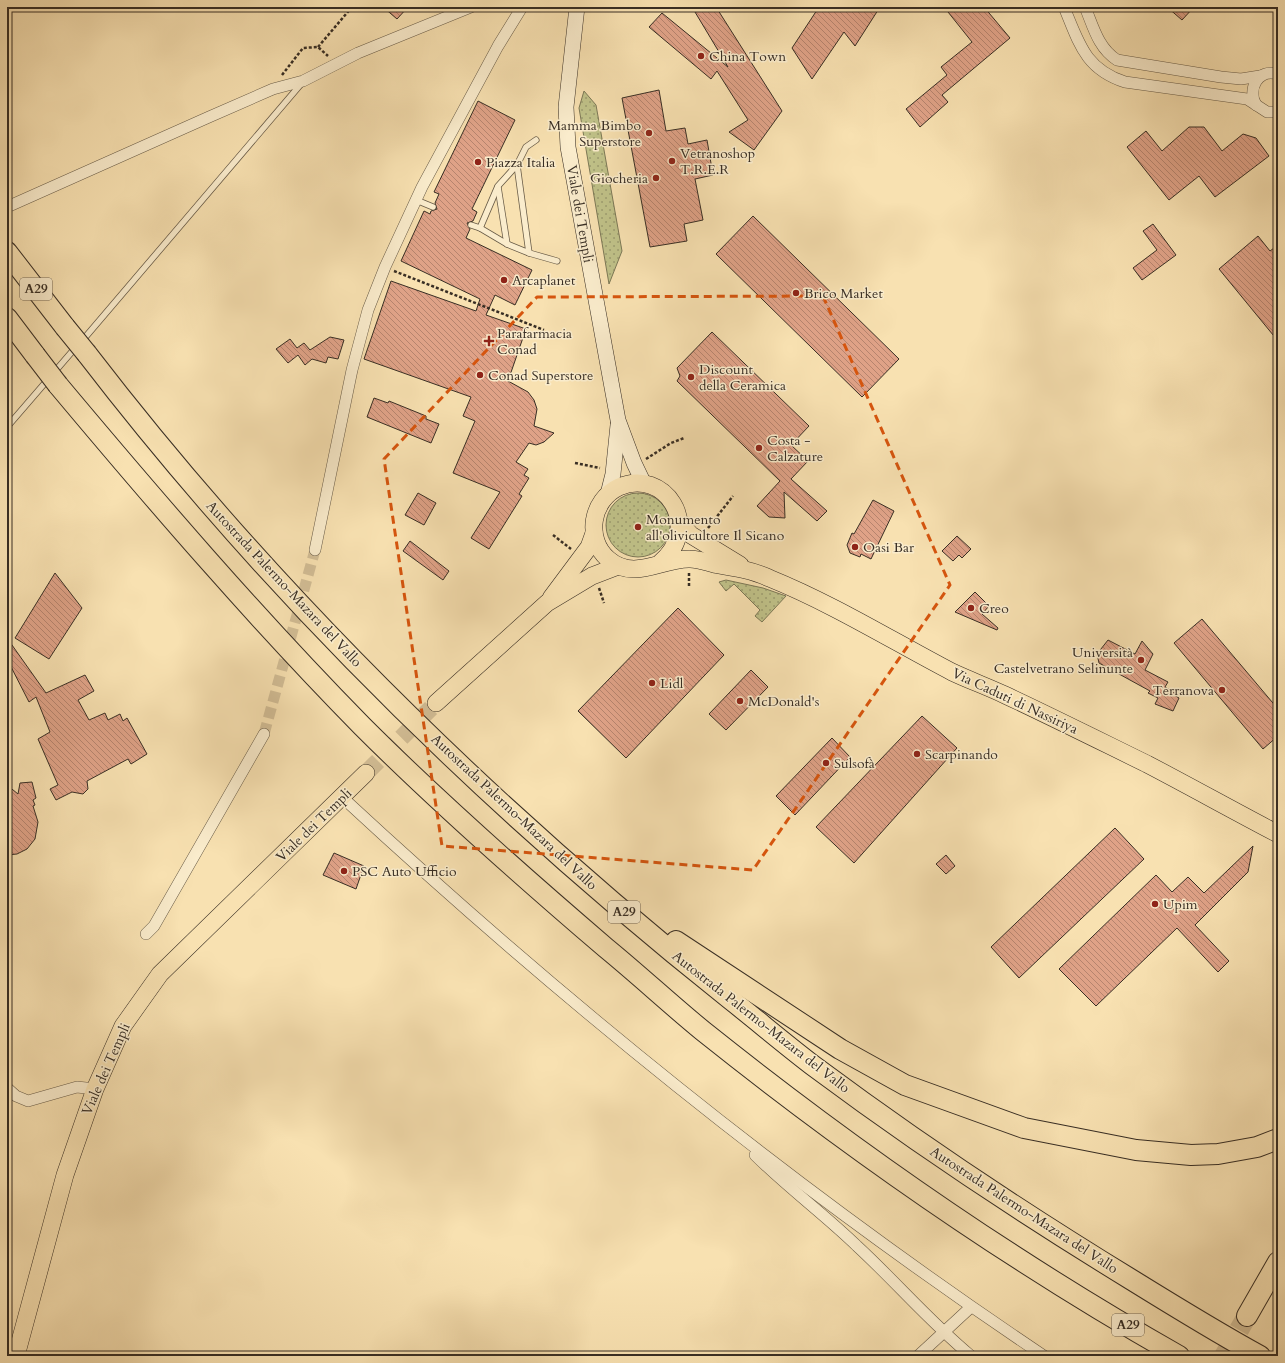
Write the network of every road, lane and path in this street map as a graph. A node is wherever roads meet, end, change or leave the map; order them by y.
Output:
1 (352, 7) edge
2 (471, 7) edge
3 (522, 7) edge
4 (577, 7) edge
5 (1064, 7) edge
6 (1085, 7) edge
7 (318, 47) junction
8 (336, 64) junction
9 (1271, 73) edge
10 (303, 81) junction
11 (273, 89) junction
12 (1256, 105) junction
13 (1266, 112) junction
14 (1278, 112) edge
15 (1278, 120) edge
16 (536, 140) dead end
17 (517, 166) junction
18 (498, 186) junction
19 (416, 200) junction
20 (7, 207) edge
21 (433, 207) dead end
22 (471, 225) dead end
23 (480, 228) junction
24 (507, 244) junction
25 (7, 252) edge
26 (529, 253) junction
27 (557, 261) dead end
28 (385, 267) junction
29 (7, 318) edge
30 (544, 330) dead end
31 (618, 420) junction
32 (7, 427) edge
33 (644, 484) junction
34 (608, 494) junction
35 (680, 524) junction
36 (594, 533) junction
37 (315, 550) tunnel mouth
38 (660, 563) junction
39 (618, 566) junction
40 (751, 571) junction
41 (547, 603) junction
42 (436, 703) tunnel mouth
43 (264, 734) tunnel mouth
44 (366, 773) tunnel mouth
45 (343, 798) junction
46 (502, 804) junction
47 (1278, 834) edge
48 (146, 934) dead end
49 (7, 1088) edge
50 (95, 1089) junction
51 (726, 1126) junction
52 (1278, 1139) edge
53 (1278, 1262) edge
54 (1076, 1295) junction
55 (971, 1307) junction
56 (1247, 1316) tunnel mouth
57 (943, 1332) junction
58 (16, 1356) edge
59 (918, 1356) edge
60 (971, 1356) edge
61 (1044, 1356) edge
62 (1159, 1356) edge
63 (1179, 1356) edge
64 (1260, 1356) edge

1 - 7 path
2 - 8 street
3 - 19 street
4 - 31 main road, Viale dei Templi
5 - 12 street
6 - 9 street
7 - 8 path
7 - 11 path
8 - 10 street
9 - 12 street
10 - 11 street
10 - 32 lane
11 - 20 street
12 - 13 street
13 - 14 street
13 - 15 street
16 - 17 lane
17 - 18 lane
17 - 26 lane
18 - 23 lane
18 - 24 lane
19 - 21 lane
19 - 28 street
22 - 23 lane
23 - 24 lane
24 - 26 lane
25 - 46 highway, Autostrada Palermo-Mazara del Vallo / A29, bridge
26 - 27 lane
28 - 30 path
28 - 37 street
29 - 54 highway, A29, bridge
31 - 33 main road
31 - 34 main road
33 - 34 main road
33 - 35 main road
34 - 36 main road
35 - 38 main road
35 - 40 main road
36 - 39 main road
36 - 41 main road
38 - 39 main road
38 - 40 main road
39 - 41 main road
40 - 47 main road, Via Caduti di Nassiriya
41 - 42 main road
43 - 48 street
44 - 45 main road, Viale dei Templi
45 - 50 main road, Viale dei Templi
45 - 51 street
46 - 52 highway
46 - 64 highway, Autostrada Palermo-Mazara del Vallo / A29
49 - 50 street
50 - 58 main road, Viale dei Templi
51 - 55 street
51 - 57 street
53 - 56 highway
54 - 62 highway
54 - 63 highway, A29
55 - 57 street
55 - 61 street
57 - 59 street
57 - 60 street

